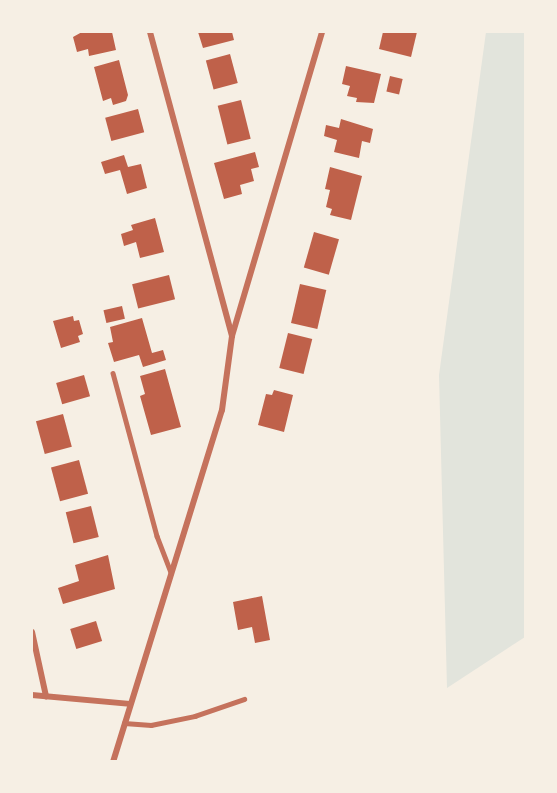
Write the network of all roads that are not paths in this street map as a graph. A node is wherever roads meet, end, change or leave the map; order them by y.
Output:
1 (150, 32) edge
2 (322, 32) edge
3 (232, 336) junction
4 (113, 373) dead end
5 (173, 577) junction
6 (32, 632) edge
7 (32, 695) edge
8 (46, 696) junction
9 (244, 699) dead end
10 (130, 704) junction
11 (124, 723) junction
12 (113, 762) edge

1 - 3 street
2 - 3 street
3 - 5 street
4 - 5 lane
5 - 10 street
6 - 8 street
7 - 8 street
8 - 10 street
9 - 11 lane
10 - 11 street
11 - 12 street

